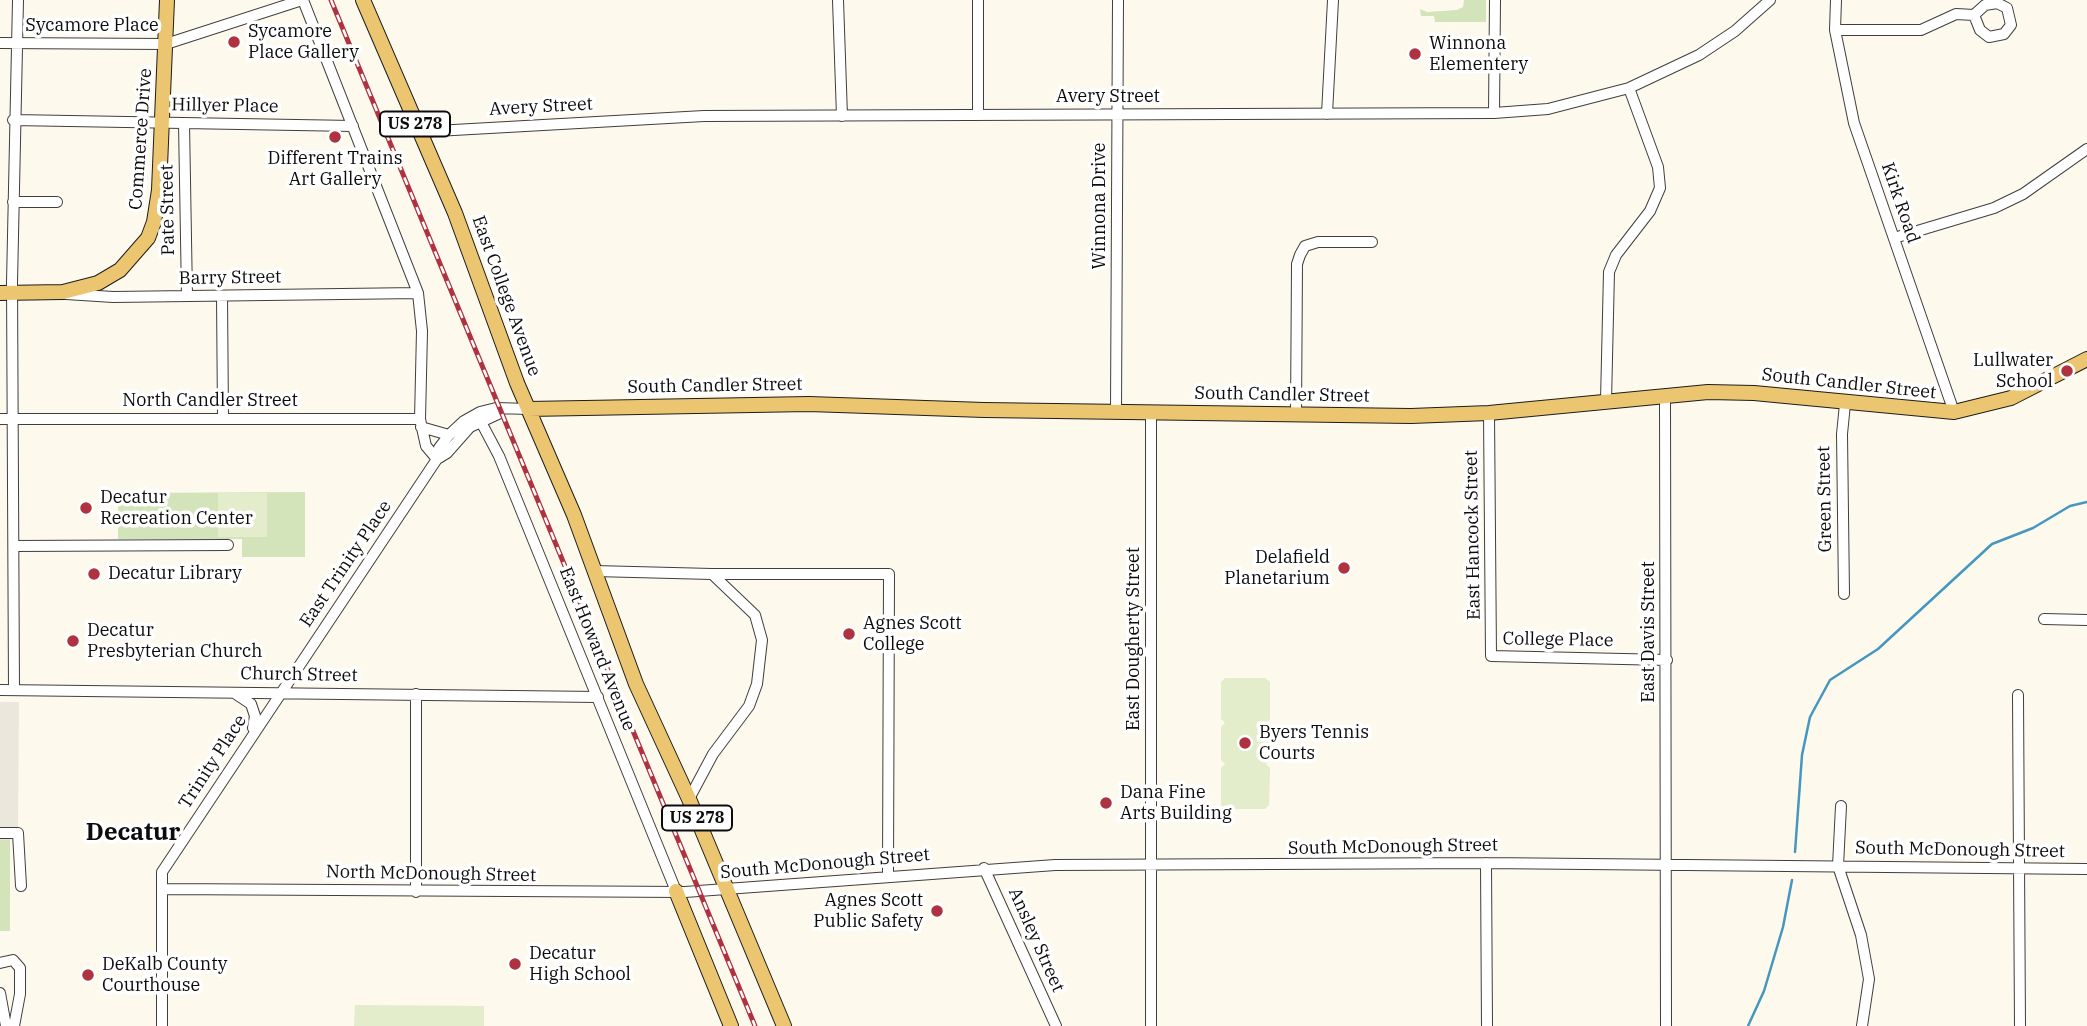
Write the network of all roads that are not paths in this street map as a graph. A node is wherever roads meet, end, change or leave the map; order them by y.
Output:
1 (18, 0) edge
2 (167, 0) edge
3 (303, 0) edge
4 (363, 0) edge
5 (838, 0) edge
6 (978, 0) edge
7 (1118, 0) edge
8 (1333, 0) edge
9 (1495, 0) edge
10 (1770, 0) edge
11 (1836, 0) edge
12 (1974, 15) dead end
13 (1835, 30) junction
14 (17, 42) junction
15 (0, 43) edge
16 (166, 44) junction
17 (1629, 88) junction
18 (1494, 113) junction
19 (1328, 114) junction
20 (1118, 115) junction
21 (842, 116) junction
22 (978, 116) junction
23 (13, 120) junction
24 (162, 122) junction
25 (184, 123) junction
26 (353, 126) junction
27 (418, 132) junction
28 (2087, 149) edge
29 (13, 202) junction
30 (57, 202) dead end
31 (1894, 238) junction
32 (1372, 243) dead end
33 (6, 293) edge
34 (43, 293) junction
35 (418, 293) junction
36 (187, 296) junction
37 (222, 296) junction
38 (2087, 359) edge
39 (1665, 397) junction
40 (1606, 401) junction
41 (1845, 404) junction
42 (501, 409) junction
43 (528, 409) junction
44 (1116, 412) junction
45 (1954, 412) junction
46 (1151, 413) junction
47 (1489, 413) junction
48 (1296, 414) junction
49 (223, 418) junction
50 (0, 419) edge
51 (13, 419) junction
52 (481, 422) junction
53 (421, 423) junction
54 (449, 435) junction
55 (439, 457) junction
56 (14, 545) junction
57 (228, 545) dead end
58 (594, 571) junction
59 (712, 574) junction
60 (1844, 594) dead end
61 (2043, 619) dead end
62 (2087, 620) edge
63 (1491, 656) joint
64 (1667, 660) junction
65 (0, 690) edge
66 (14, 690) junction
67 (230, 692) junction
68 (279, 692) junction
69 (416, 694) junction
70 (2018, 695) dead end
71 (598, 697) junction
72 (249, 738) junction
73 (689, 800) junction
74 (1841, 806) dead end
75 (0, 833) edge
76 (1486, 863) junction
77 (1152, 866) junction
78 (1664, 866) junction
79 (1838, 866) junction
80 (984, 868) junction
81 (2021, 869) junction
82 (2087, 869) edge
83 (888, 875) junction
84 (21, 886) dead end
85 (162, 889) junction
86 (726, 890) junction
87 (676, 891) junction
88 (699, 891) joint
89 (416, 892) junction
90 (0, 963) edge
91 (0, 993) edge
92 (6, 1026) edge
93 (14, 1026) edge
94 (162, 1026) edge
95 (731, 1026) edge
96 (784, 1026) edge
97 (1056, 1026) edge
98 (1151, 1026) edge
99 (1487, 1026) edge
100 (1666, 1026) edge
101 (1862, 1026) edge
102 (2020, 1026) edge

1 - 14 street
2 - 16 main road, Commerce Drive
3 - 16 street, Sycamore Place
3 - 26 street
4 - 27 main road, East College Avenue / US 278
5 - 21 street
6 - 22 street
7 - 20 street, Winnona Drive
8 - 19 street
9 - 18 street
10 - 17 street, Avery Street
11 - 13 street, Kirk Road
12 - 13 street
13 - 31 street, Kirk Road
14 - 15 street, Sycamore Place
14 - 16 street, Sycamore Place
14 - 23 street
16 - 24 main road, Commerce Drive
17 - 18 street, Avery Street
17 - 40 street
18 - 19 street, Avery Street
19 - 20 street, Avery Street
20 - 22 street, Avery Street
20 - 44 street, Winnona Drive
21 - 22 street, Avery Street
21 - 27 street, Avery Street
23 - 24 street, Hillyer Place
23 - 29 street
24 - 25 street, Hillyer Place
24 - 34 main road, Commerce Drive
25 - 26 street, Hillyer Place
25 - 36 street, Pate Street
26 - 35 street
27 - 43 main road, East College Avenue / US 278
28 - 31 street
29 - 30 street
29 - 33 street
31 - 45 street, Kirk Road
32 - 48 street
33 - 34 main road, Commerce Drive
33 - 51 street
34 - 36 street, Barry Street
35 - 37 street, Barry Street
35 - 53 street
36 - 37 street, Barry Street
37 - 49 street
38 - 45 main road, South Candler Street
39 - 40 main road, South Candler Street
39 - 41 main road, South Candler Street
39 - 64 street, East Davis Street
40 - 47 main road, South Candler Street
41 - 45 main road, South Candler Street
41 - 60 street, Green Street
42 - 43 street, South Candler Street
42 - 52 street
42 - 54 street, East Trinity Place
43 - 44 main road, South Candler Street
43 - 58 main road, East College Avenue / US 278
44 - 46 main road, South Candler Street
46 - 48 main road, South Candler Street
46 - 77 street, East Dougherty Street
47 - 48 main road, South Candler Street
47 - 63 street, East Hancock Street
49 - 51 street, North Candler Street
49 - 53 street, North Candler Street
50 - 51 street, North Candler Street
51 - 56 street
52 - 55 street, East Trinity Place
52 - 71 street, East Howard Avenue
53 - 54 street, North Candler Street
53 - 55 street
54 - 55 street, East Trinity Place
55 - 68 street, East Trinity Place
56 - 57 street
56 - 66 street
58 - 59 street
58 - 73 main road, East College Avenue / US 278
59 - 73 street
59 - 83 street
61 - 62 street
63 - 64 street, College Place
64 - 78 street, East Davis Street
65 - 66 street, Church Street
66 - 67 street, Church Street
67 - 68 street, Church Street
67 - 72 street
68 - 69 street, Church Street
68 - 72 street, Trinity Place
69 - 71 street, Church Street
69 - 89 street
70 - 81 street
71 - 87 street, East Howard Avenue
72 - 85 street, Trinity Place
73 - 86 main road, East College Avenue / US 278
74 - 79 street
75 - 84 street
76 - 77 street, South McDonough Street
76 - 78 street, South McDonough Street
76 - 99 street
77 - 80 street, South McDonough Street
77 - 98 street, East Dougherty Street
78 - 79 street, South McDonough Street
78 - 100 street, East Davis Street
79 - 81 street, South McDonough Street
79 - 101 street
80 - 83 street, South McDonough Street
80 - 97 street, Ansley Street
81 - 82 street, South McDonough Street
81 - 102 street
83 - 86 street, South McDonough Street
85 - 89 street, North McDonough Street
85 - 94 street, Trinity Place
86 - 88 street, South McDonough Street
86 - 96 main road, US 278
87 - 88 street, North McDonough Street
87 - 89 street, North McDonough Street
87 - 95 main road
90 - 93 street
91 - 92 street

